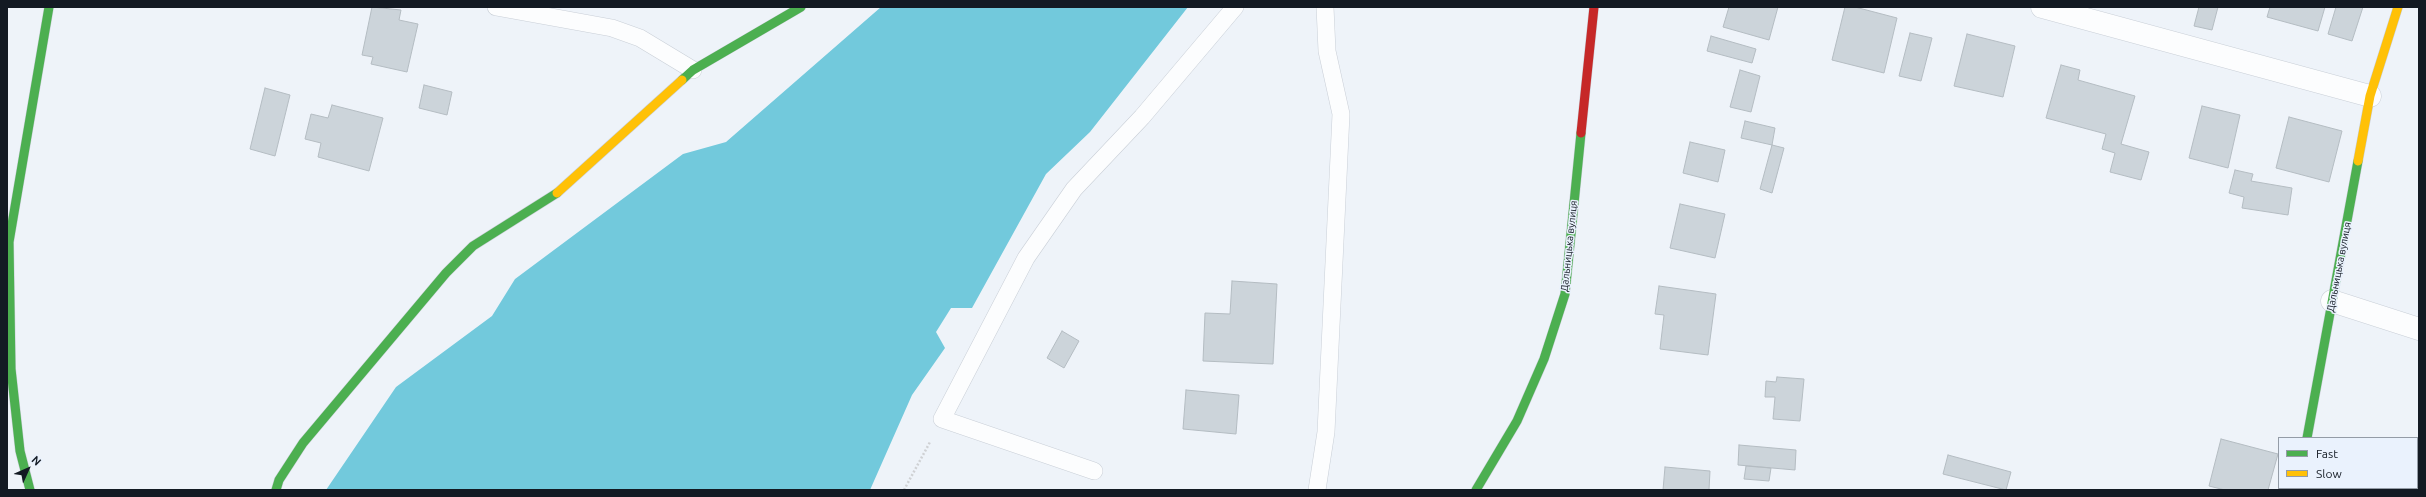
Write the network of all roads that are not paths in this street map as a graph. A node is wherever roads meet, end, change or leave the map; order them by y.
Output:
1 (49, 7) edge
2 (496, 7) edge
3 (801, 7) edge
4 (1235, 7) edge
5 (1325, 7) edge
6 (1594, 7) edge
7 (2042, 7) edge
8 (2398, 7) edge
9 (693, 70) junction
10 (2370, 96) junction
11 (2332, 301) junction
12 (2419, 329) edge
13 (2307, 437) edge
14 (1094, 471) dead end
15 (30, 490) edge
16 (276, 490) edge
17 (1318, 490) edge
18 (1476, 490) edge

1 - 15 street
2 - 9 lane
3 - 9 street
4 - 14 lane
5 - 17 lane
6 - 18 street, Дальницька вулиця
7 - 10 street
8 - 10 street, Дальницька вулиця
9 - 16 street
10 - 11 street, Дальницька вулиця
11 - 12 street
11 - 13 street, Дальницька вулиця

